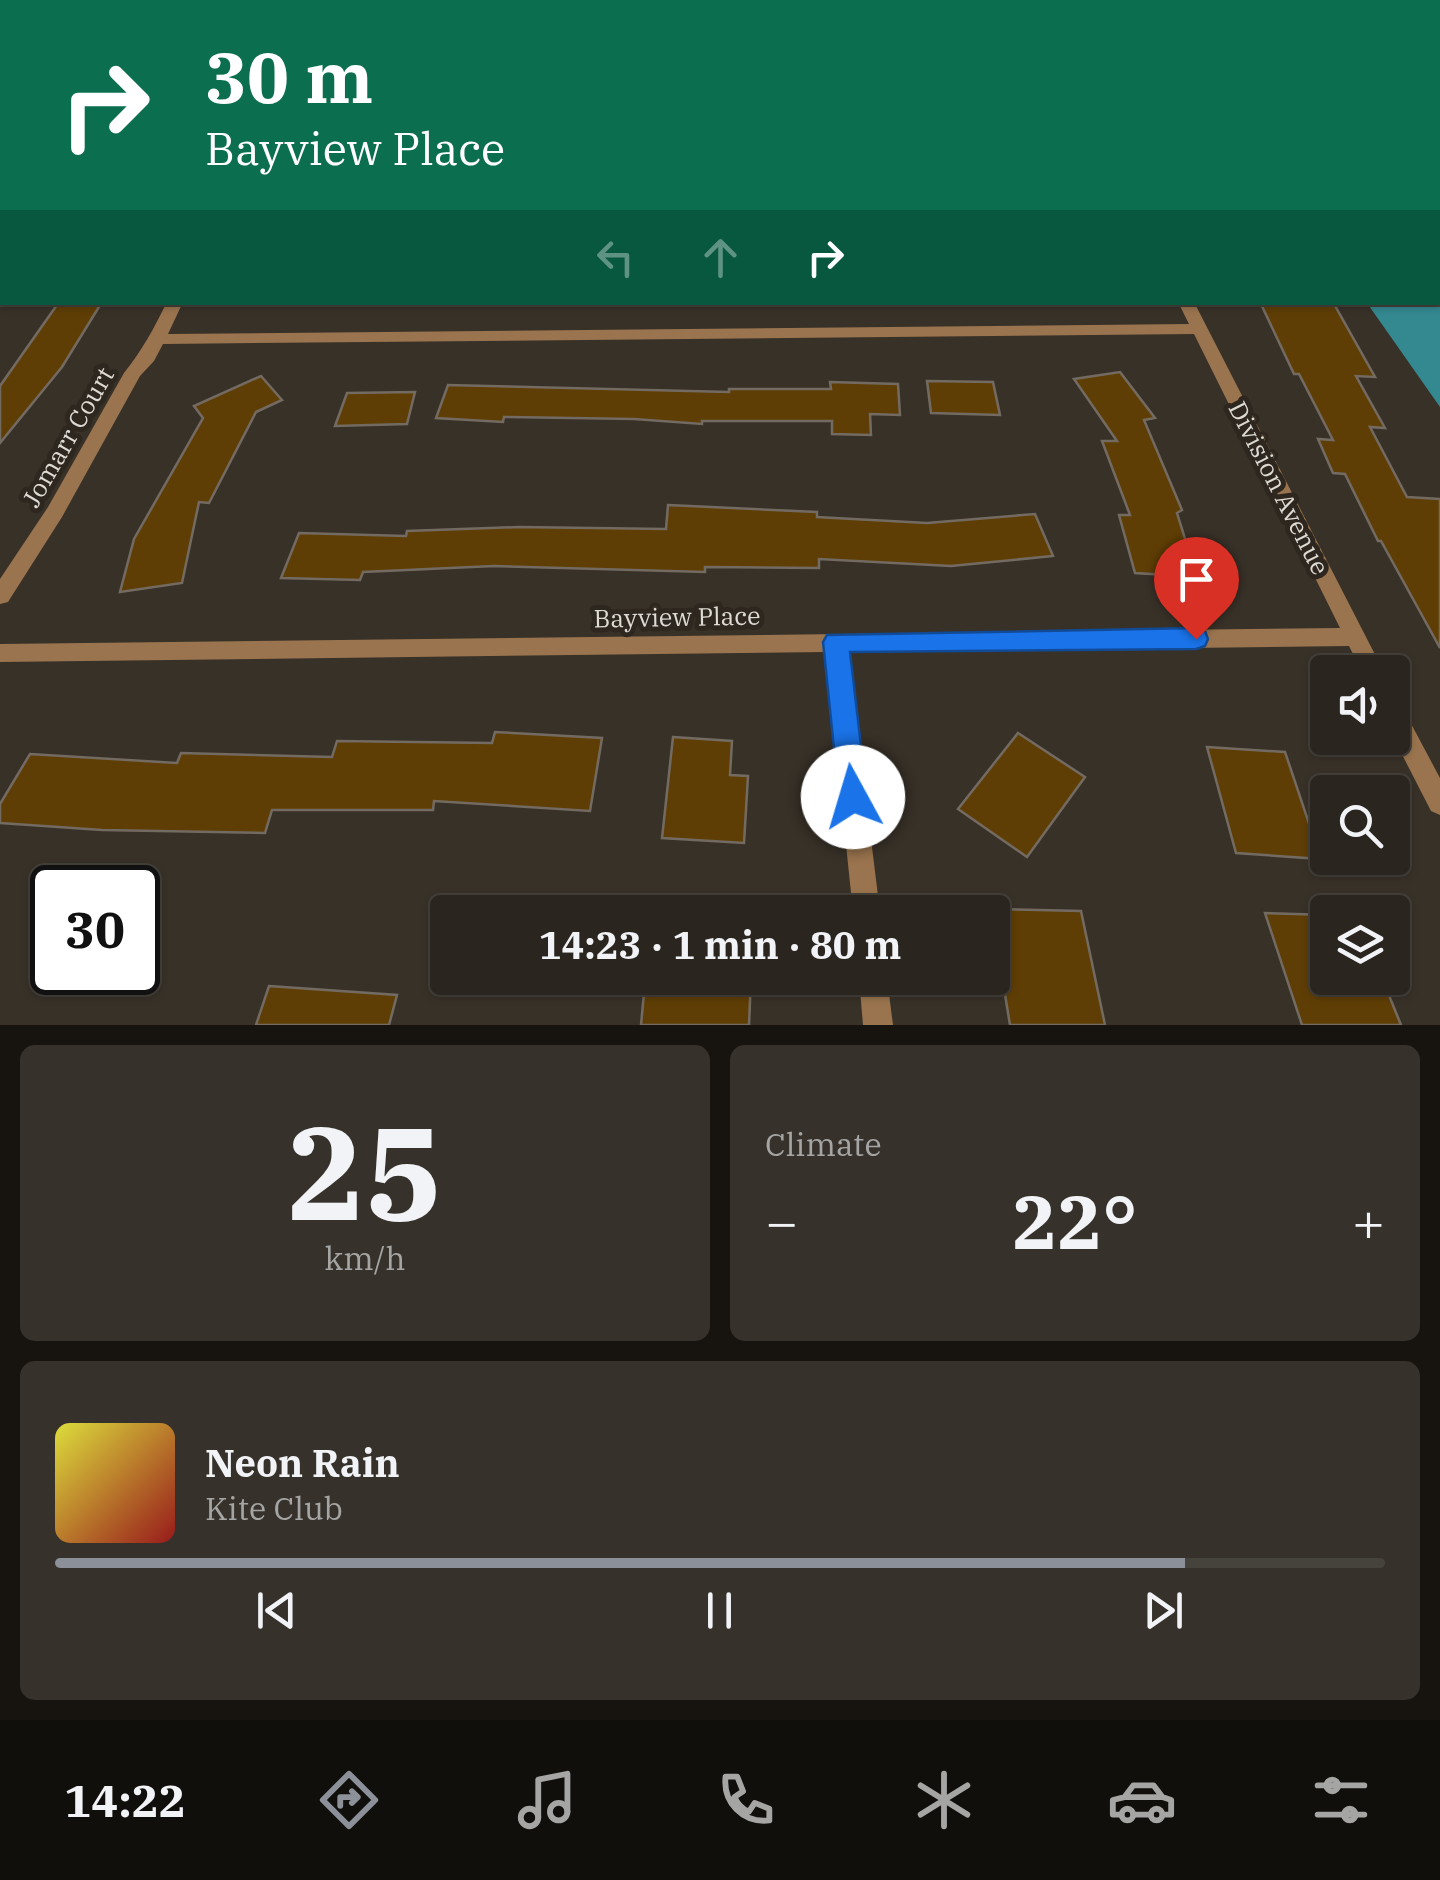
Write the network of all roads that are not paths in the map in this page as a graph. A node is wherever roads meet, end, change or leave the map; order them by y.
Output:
1 (173, 305) edge
2 (1187, 305) edge
3 (1198, 328) junction
4 (154, 339) junction
5 (0, 596) edge
6 (1356, 637) junction
7 (836, 642) junction
8 (0, 653) edge
9 (1365, 655) edge
10 (1410, 745) edge
11 (1440, 803) edge
12 (864, 895) edge
13 (875, 995) edge
14 (878, 1025) edge

1 - 4 street, Jomarr Court
2 - 3 street, Division Avenue
3 - 4 street
3 - 6 street, Division Avenue
4 - 5 street, Jomarr Court
6 - 7 street, Bayview Place
6 - 9 street, Division Avenue
7 - 8 street, Bayview Place
7 - 12 street
10 - 11 street
13 - 14 street

